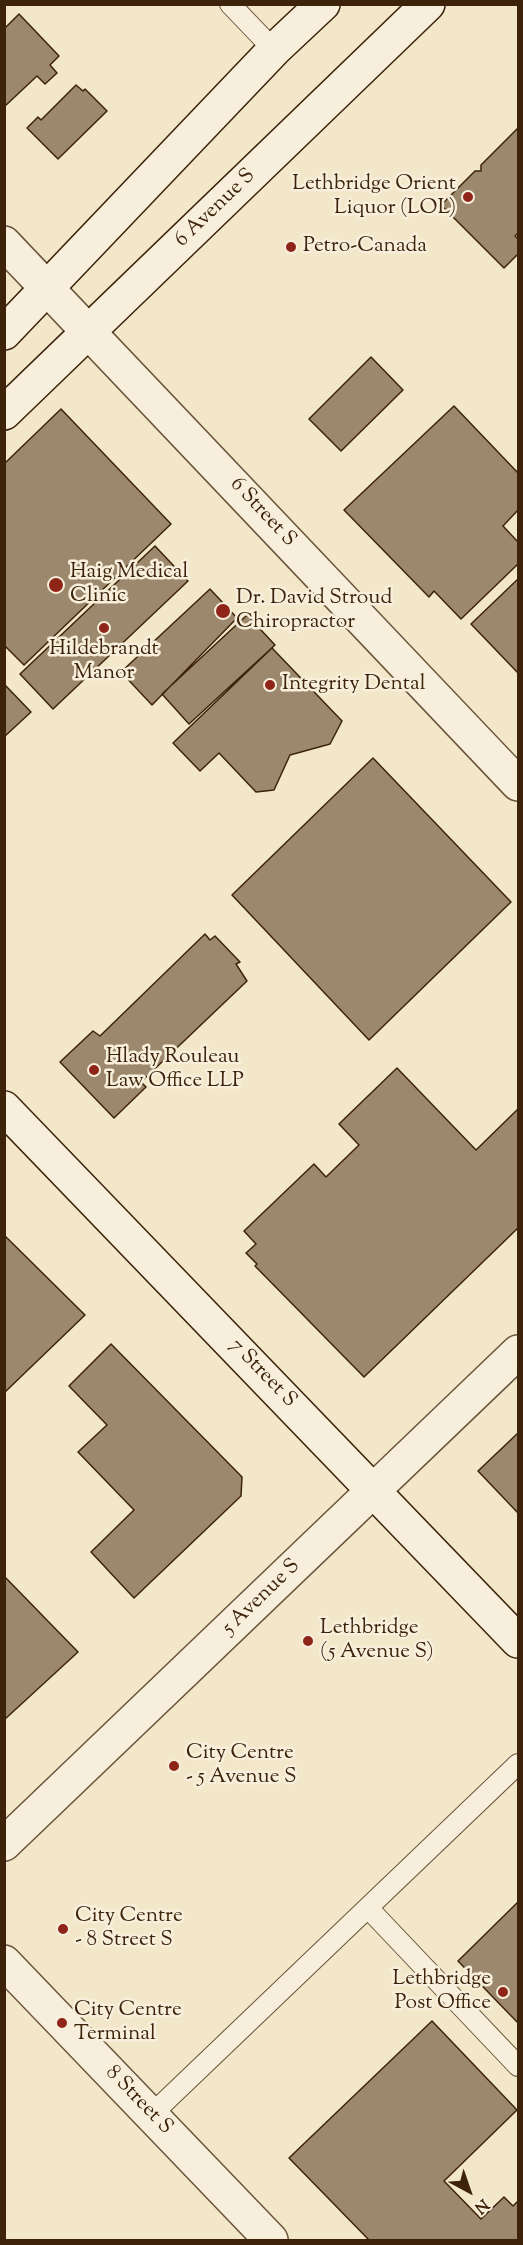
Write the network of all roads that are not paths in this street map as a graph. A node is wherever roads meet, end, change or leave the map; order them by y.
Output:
1 (230, 4) edge
2 (323, 4) edge
3 (428, 4) edge
4 (274, 50) junction
5 (4, 243) edge
6 (48, 290) junction
7 (90, 330) junction
8 (4, 333) edge
9 (4, 413) edge
10 (519, 784) edge
11 (4, 1108) edge
12 (519, 1352) edge
13 (374, 1491) junction
14 (519, 1641) edge
15 (519, 1764) edge
16 (4, 1844) edge
17 (368, 1908) junction
18 (4, 1962) edge
19 (519, 2066) edge
20 (151, 2115) junction
21 (271, 2241) edge

1 - 4 lane
2 - 4 street
3 - 7 street, 6 Avenue S
4 - 6 street
5 - 6 street, 6 Street S
6 - 7 street, 6 Street S
6 - 8 street
7 - 9 street, 6 Avenue S
7 - 10 street, 6 Street S
11 - 13 street, 7 Street S
12 - 13 street, 5 Avenue S
13 - 14 street, 7 Street S
13 - 16 street, 5 Avenue S
15 - 17 lane
17 - 19 lane
17 - 20 lane
18 - 20 street, 8 Street S
20 - 21 street, 8 Street S

